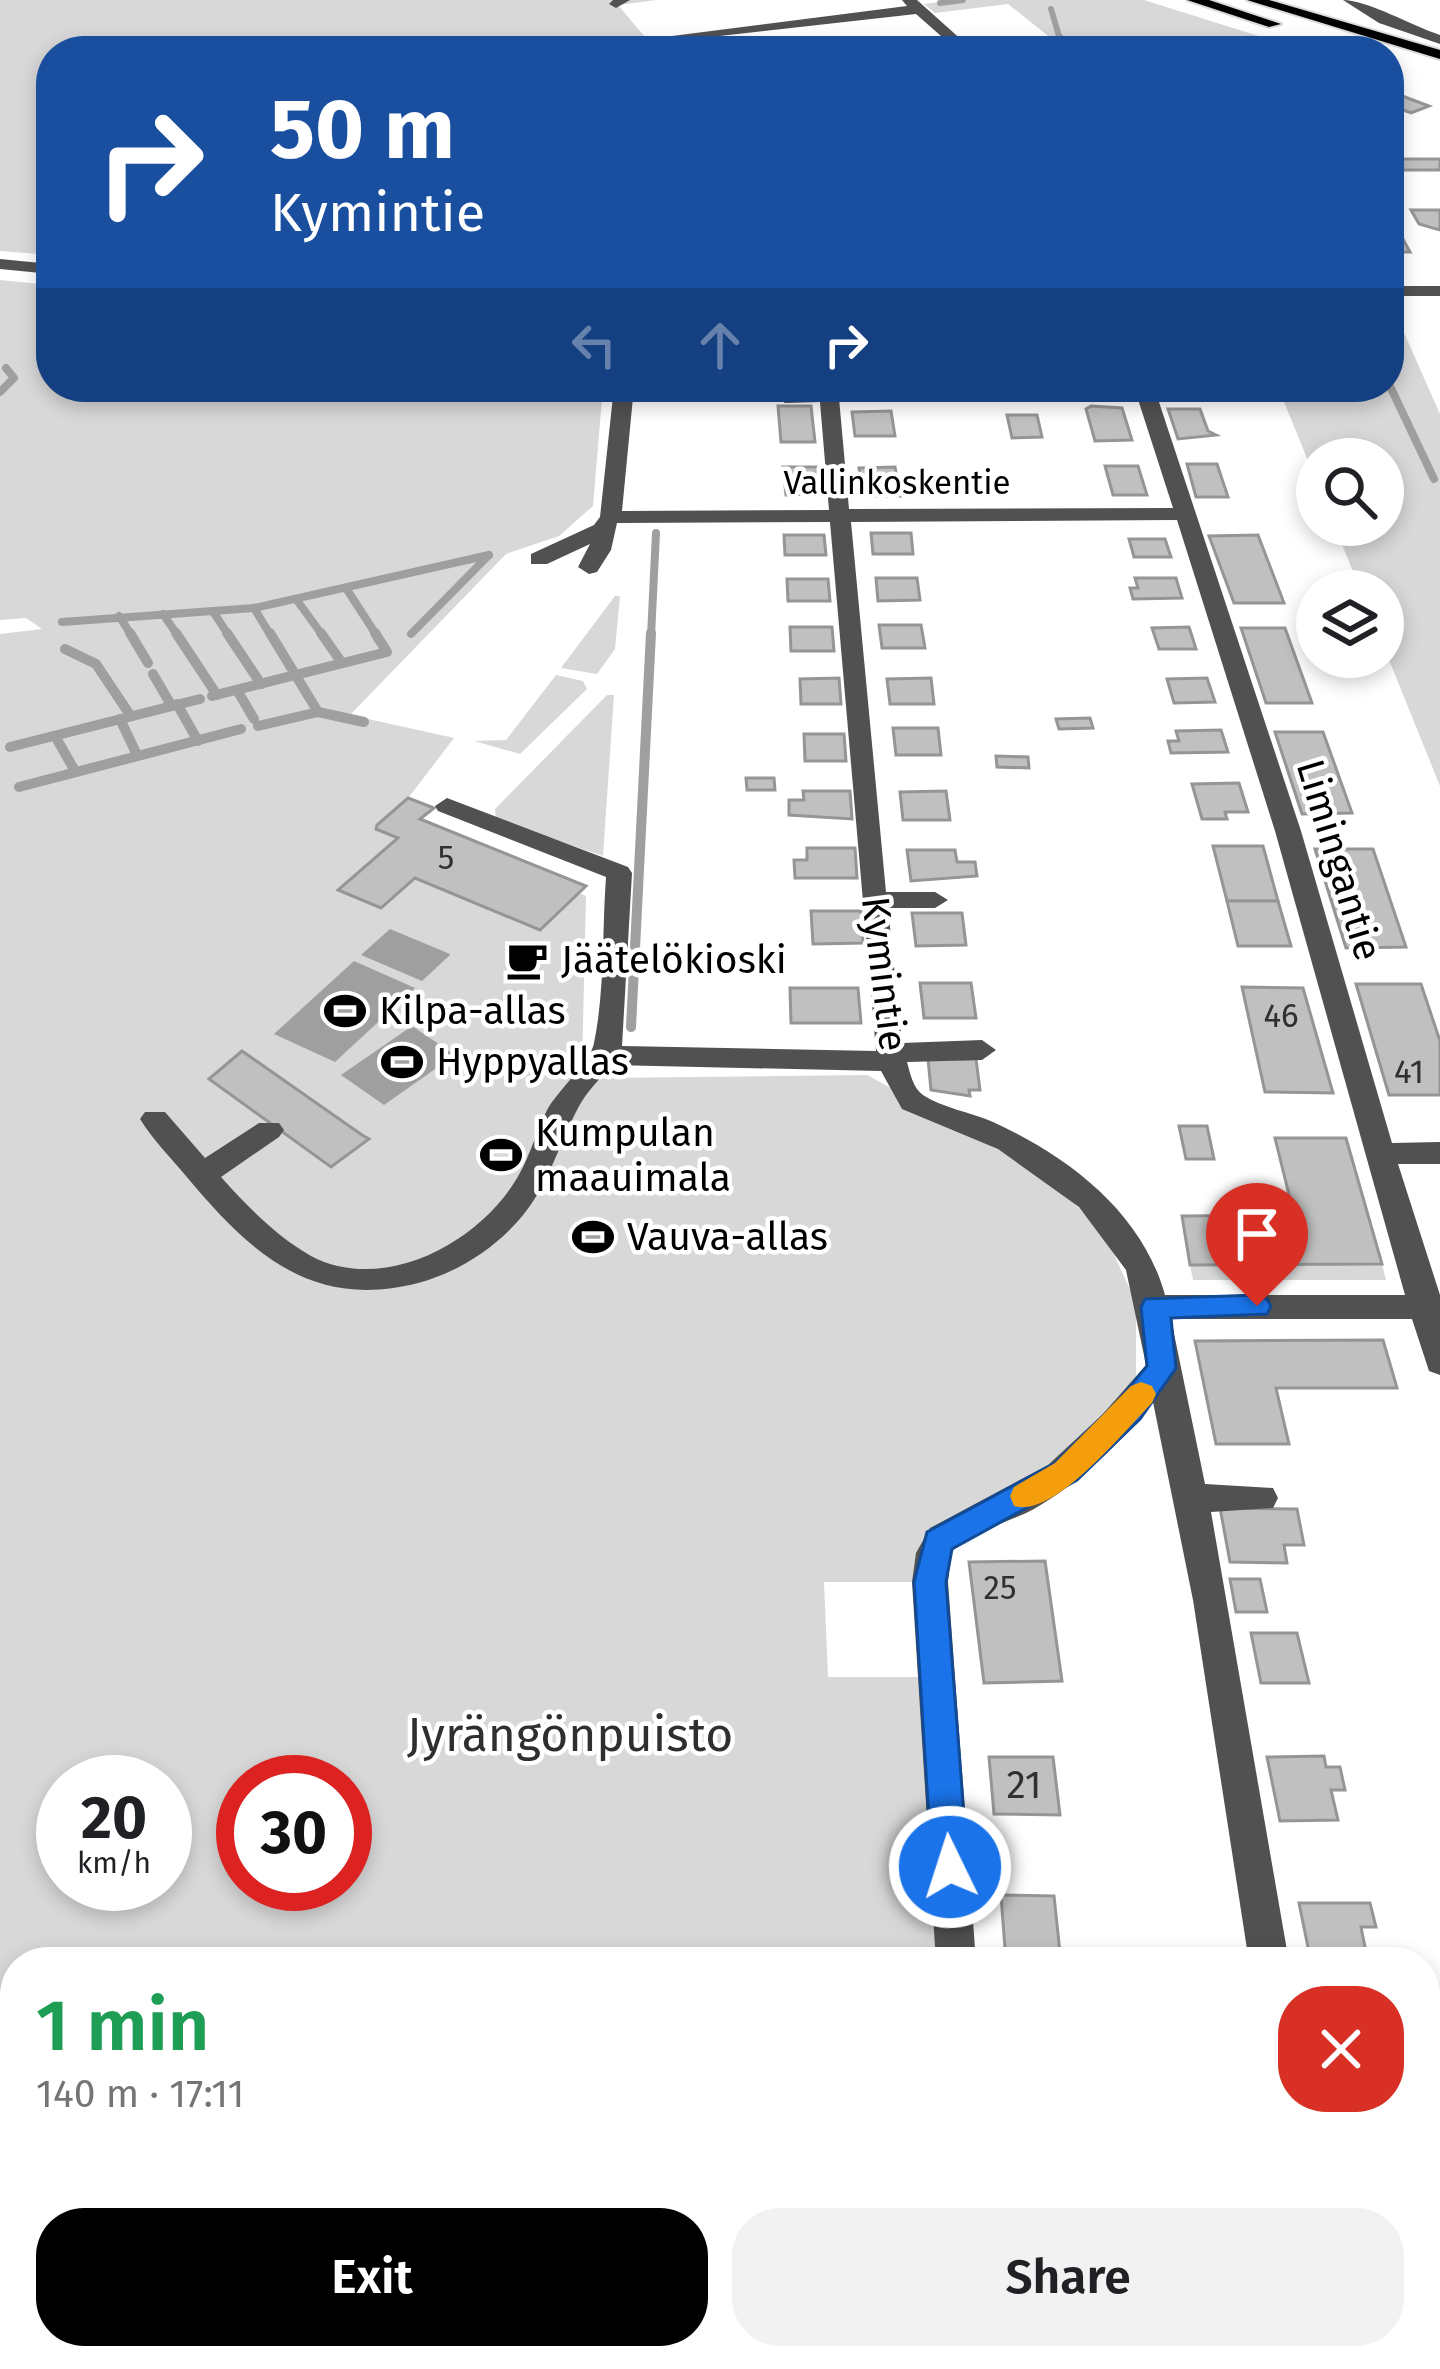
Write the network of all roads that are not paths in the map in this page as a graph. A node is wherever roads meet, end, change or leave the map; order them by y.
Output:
1 (1194, 0) edge
2 (1254, 0) edge
3 (1351, 0) edge
4 (914, 4) edge
5 (780, 25) junction
6 (709, 36) edge
7 (791, 36) edge
8 (950, 36) edge
9 (1315, 36) edge
10 (1376, 36) edge
11 (1440, 40) edge
12 (1404, 44) edge
13 (1440, 55) edge
14 (1404, 63) edge
15 (1429, 71) dead end
16 (0, 264) edge
17 (36, 267) edge
18 (1404, 291) edge
19 (1440, 291) edge
20 (623, 402) edge
21 (829, 402) edge
22 (1149, 402) edge
23 (1184, 514) junction
24 (840, 516) junction
25 (606, 524) junction
26 (828, 716) dead end
27 (858, 716) junction
28 (447, 806) dead end
29 (874, 900) junction
30 (934, 900) dead end
31 (608, 1050) junction
32 (982, 1050) dead end
33 (892, 1057) junction
34 (155, 1119) dead end
35 (261, 1124) dead end
36 (1440, 1153) edge
37 (1381, 1154) junction
38 (198, 1167) junction
39 (1155, 1307) junction
40 (1432, 1307) edge
41 (1440, 1362) edge
42 (1162, 1368) junction
43 (1193, 1498) junction
44 (1261, 1498) dead end
45 (955, 1947) edge
46 (1267, 1947) edge

1 - 9 main road
2 - 10 main road
3 - 11 street
4 - 5 street
4 - 8 street
5 - 6 street
5 - 7 street
12 - 13 main road
14 - 15 main road
16 - 17 street
18 - 19 street
20 - 25 street
21 - 24 street, Kymintie
22 - 23 street, Limingantie
23 - 24 street, Vallinkoskentie
23 - 37 street, Limingantie
24 - 25 street, Vallinkoskentie
24 - 27 street, Kymintie
25 - 25 street
26 - 27 street
27 - 29 street, Kymintie
28 - 31 street
29 - 30 street
29 - 33 street, Kymintie
31 - 33 street
31 - 38 street
32 - 33 street
33 - 39 street, Kymintie
34 - 38 street
35 - 38 street
36 - 37 street
37 - 40 street, Limingantie
39 - 40 street
39 - 42 street, Kymintie
40 - 41 street, Limingantie
42 - 43 street, Kymintie
42 - 45 street
43 - 44 street
43 - 46 street, Kymintie

